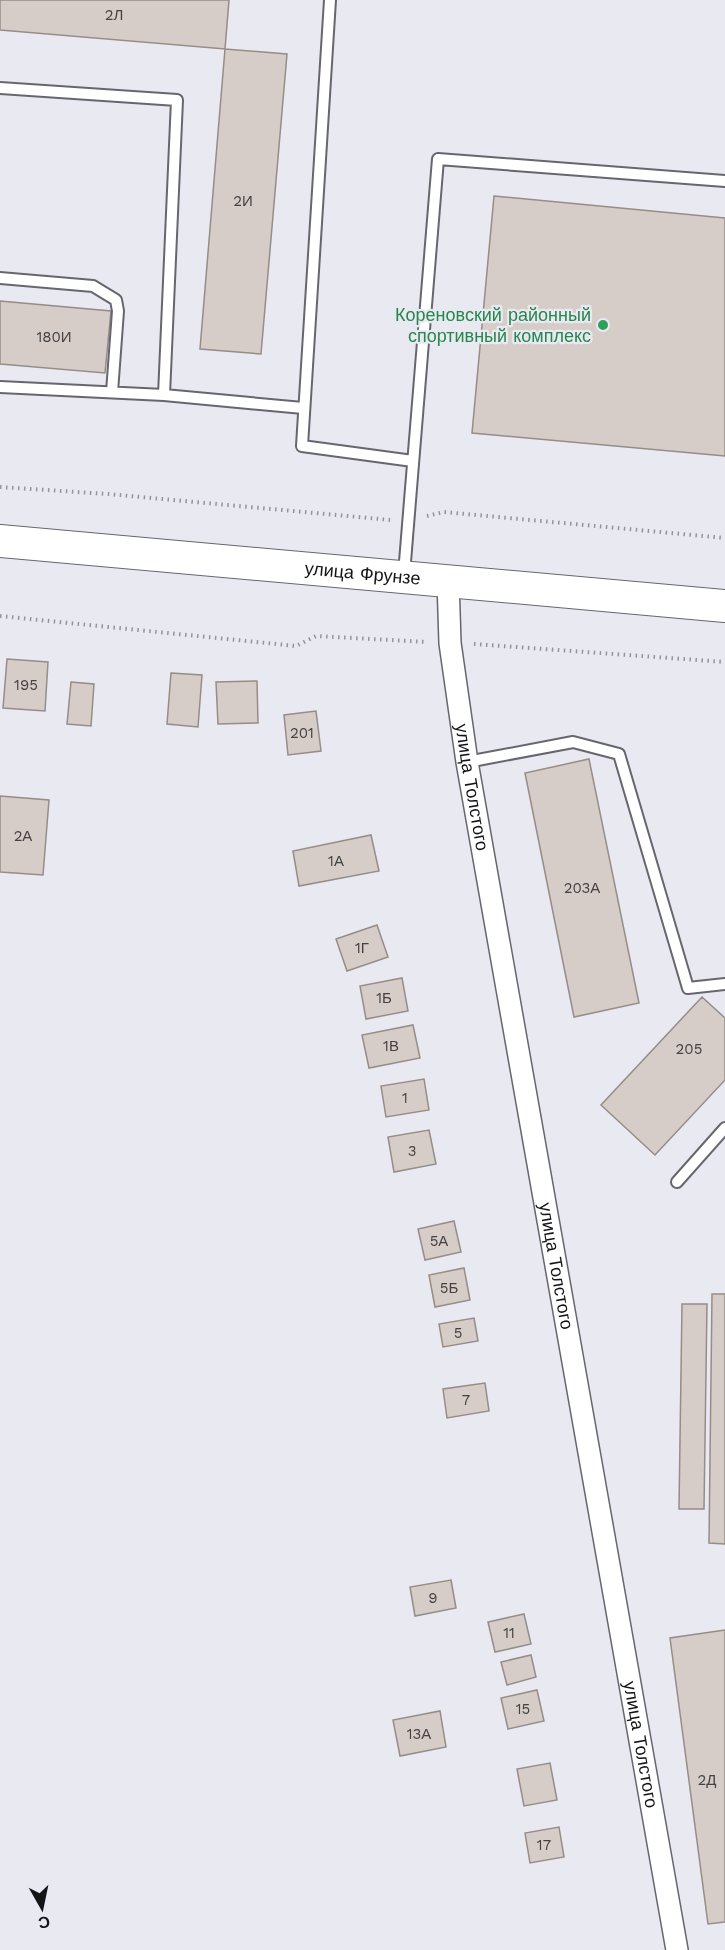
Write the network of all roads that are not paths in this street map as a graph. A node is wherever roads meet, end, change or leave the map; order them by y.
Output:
1 (330, 0) edge
2 (0, 88) edge
3 (725, 181) edge
4 (0, 278) edge
5 (0, 387) edge
6 (112, 392) junction
7 (164, 395) junction
8 (303, 408) junction
9 (413, 461) junction
10 (0, 541) edge
11 (404, 578) junction
12 (448, 581) junction
13 (725, 606) edge
14 (467, 762) junction
15 (725, 984) edge
16 (725, 1128) edge
17 (677, 1182) dead end
18 (677, 1950) edge

1 - 8 lane
2 - 7 lane
3 - 9 lane
4 - 6 lane
5 - 6 lane
6 - 7 lane
7 - 8 lane
8 - 9 lane
9 - 11 lane
10 - 11 main road, улица Фрунзе
11 - 12 main road, улица Фрунзе
12 - 13 main road, улица Фрунзе
12 - 14 street, улица Толстого
14 - 15 lane
14 - 18 street, улица Толстого
16 - 17 lane

